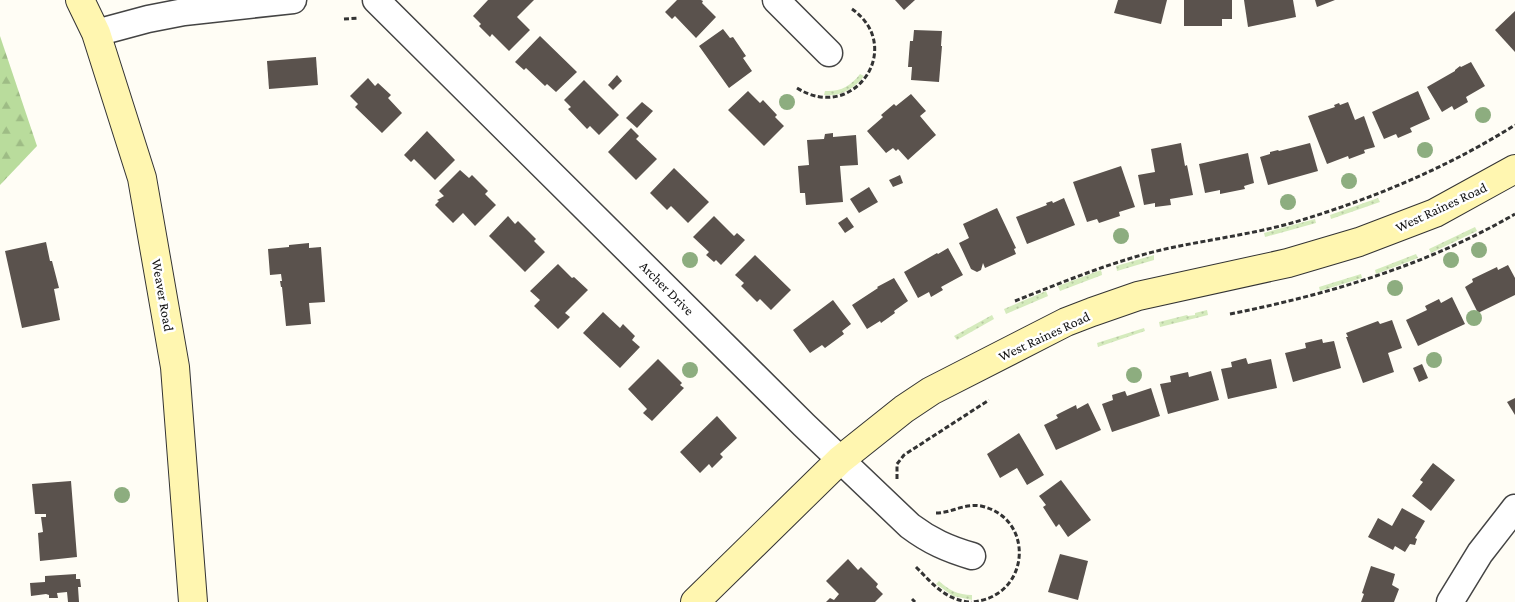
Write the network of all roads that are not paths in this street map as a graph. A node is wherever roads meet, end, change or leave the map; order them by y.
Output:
1 (80, 0) edge
2 (293, 0) edge
3 (376, 0) edge
4 (776, 0) edge
5 (96, 32) junction
6 (829, 53) dead end
7 (1515, 169) edge
8 (840, 460) junction
9 (1515, 508) edge
10 (972, 556) dead end
11 (193, 602) edge
12 (695, 602) edge
13 (1450, 602) edge

1 - 5 main road, Weaver Road
2 - 5 street
3 - 8 street, Archer Drive
4 - 6 street
5 - 11 main road, Weaver Road
7 - 8 main road, West Raines Road
8 - 10 street, Archer Drive
8 - 12 main road, West Raines Road
9 - 13 street

